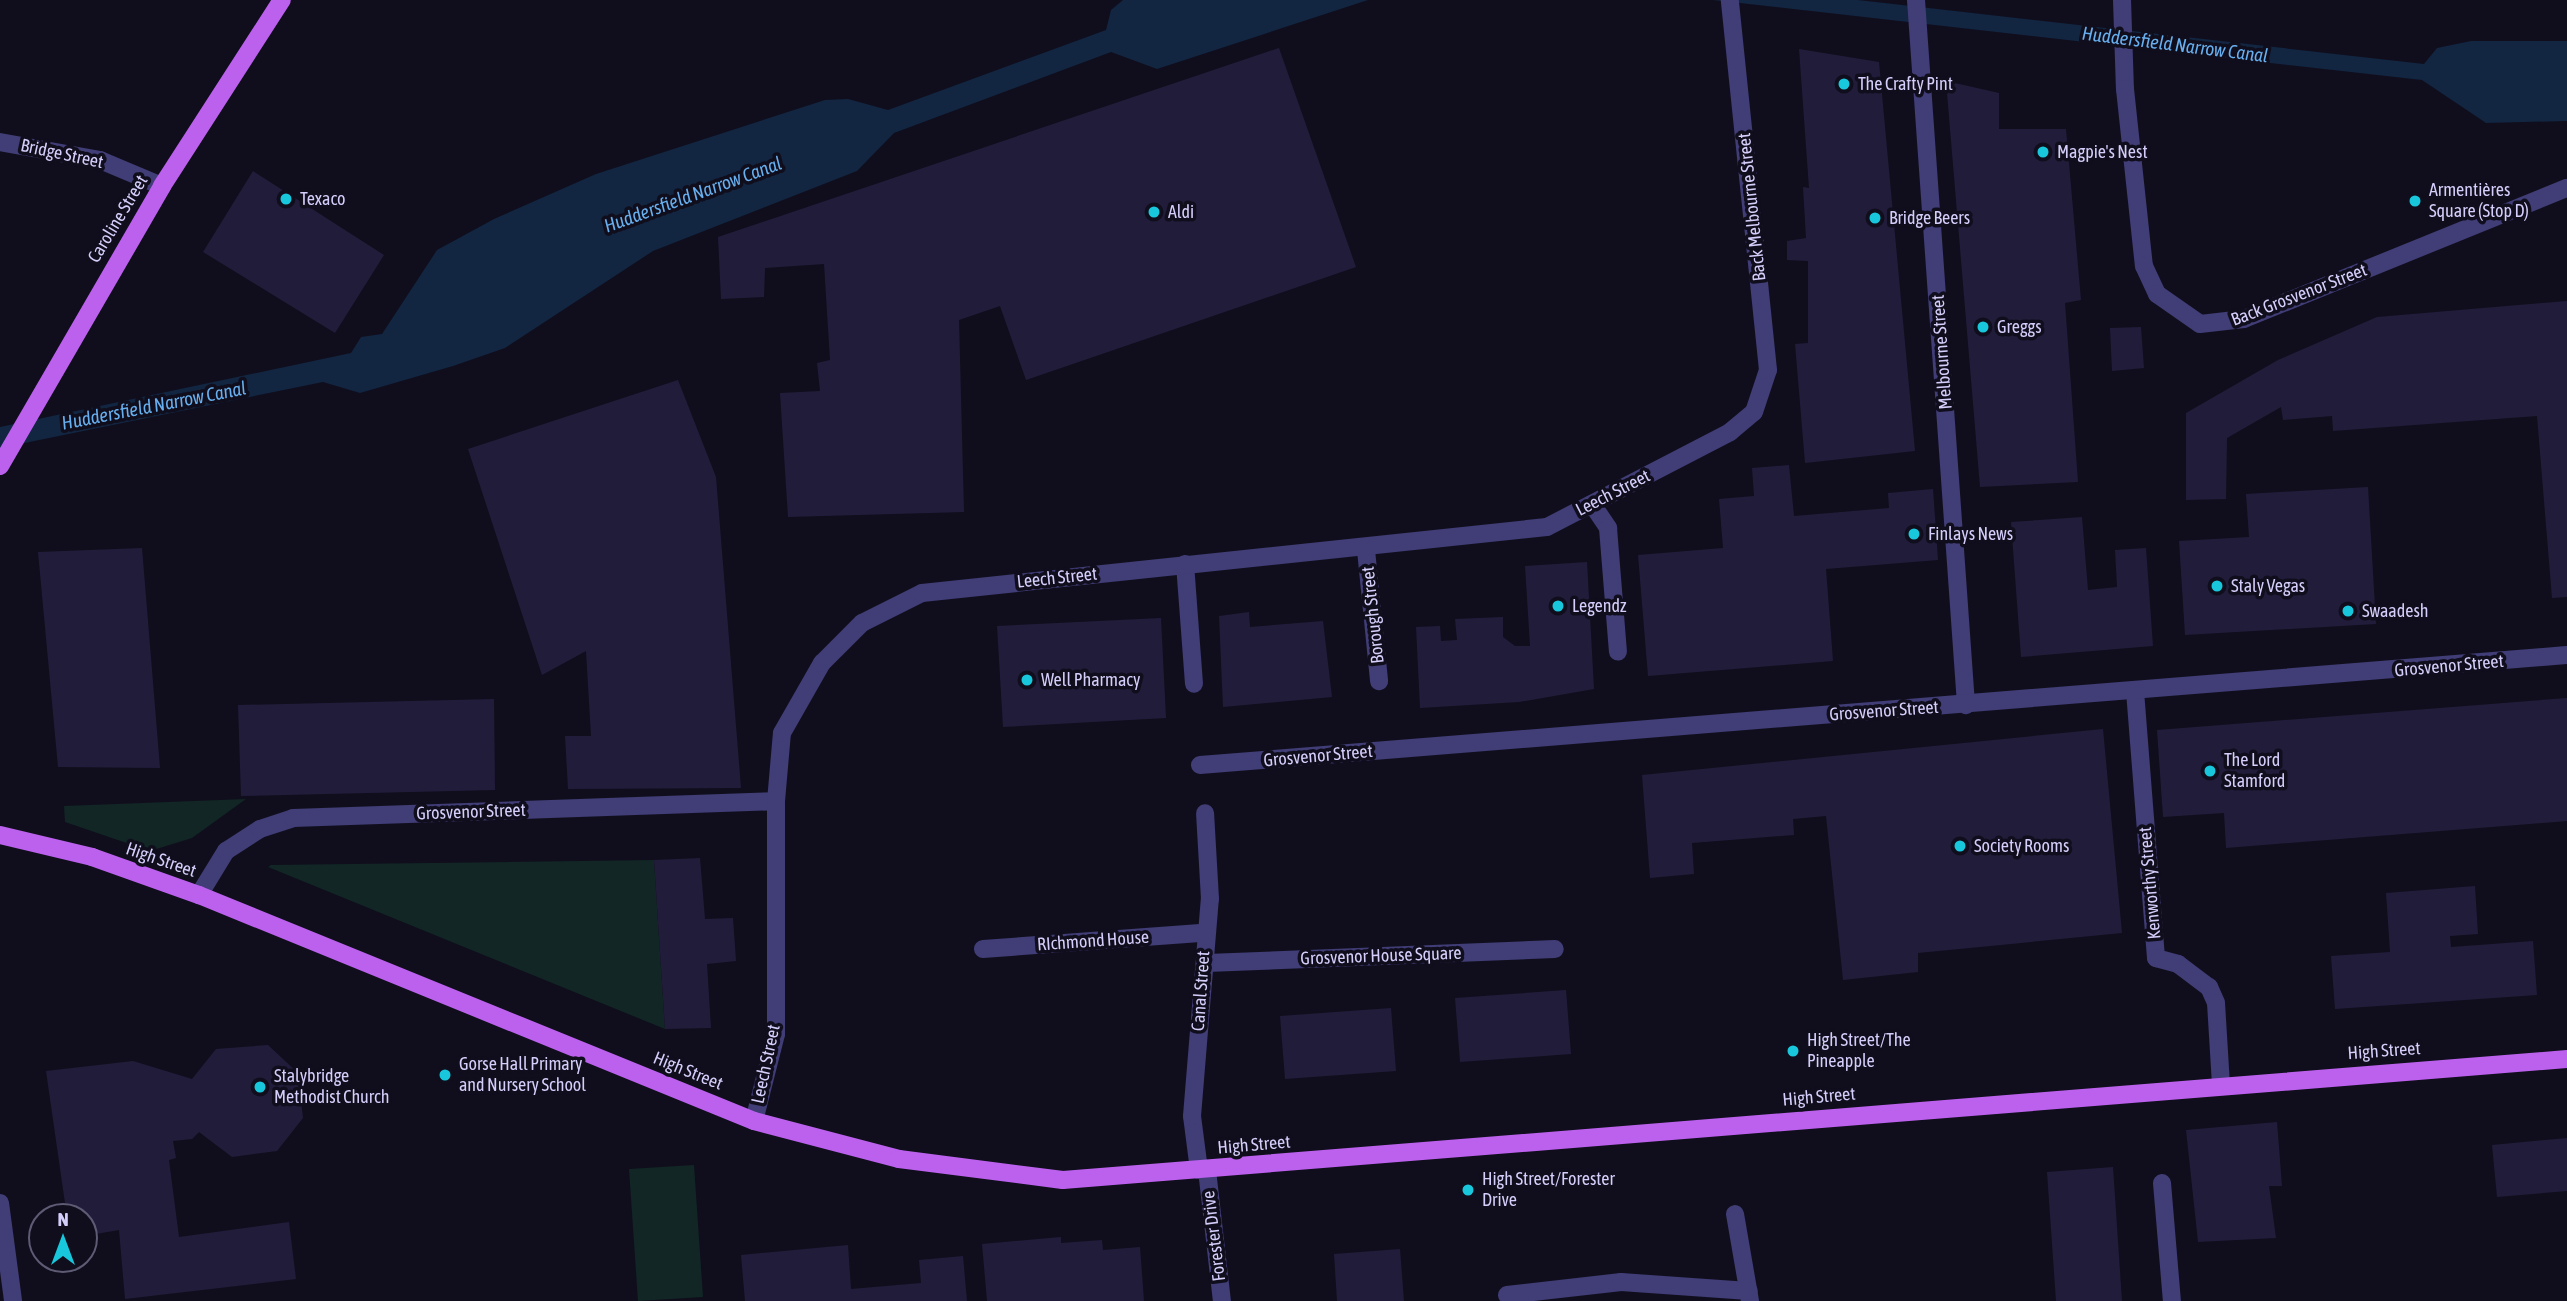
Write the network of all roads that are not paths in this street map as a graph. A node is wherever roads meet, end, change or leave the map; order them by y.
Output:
1 (282, 0) edge
2 (1730, 0) edge
3 (1916, 0) edge
4 (2122, 3) edge
5 (0, 142) edge
6 (162, 186) junction
7 (2567, 188) edge
8 (1754, 412) joint
9 (0, 466) edge
10 (1592, 504) junction
11 (1366, 550) junction
12 (1185, 564) junction
13 (1618, 652) dead end
14 (2567, 655) edge
15 (1379, 681) dead end
16 (1194, 684) dead end
17 (2135, 691) junction
18 (1966, 705) junction
19 (1200, 765) dead end
20 (776, 801) junction
21 (1205, 813) dead end
22 (0, 835) edge
23 (199, 895) junction
24 (1203, 933) junction
25 (983, 949) dead end
26 (1555, 949) dead end
27 (1207, 963) junction
28 (2567, 1059) edge
29 (2221, 1084) junction
30 (754, 1121) junction
31 (1203, 1170) junction
32 (2162, 1183) dead end
33 (0, 1203) edge
34 (1735, 1214) dead end
35 (1507, 1295) dead end
36 (1749, 1296) edge
37 (13, 1301) edge
38 (1222, 1301) edge
39 (2172, 1301) edge

1 - 6 main road, Caroline Street
2 - 8 street, Back Melbourne Street
3 - 18 street, Melbourne Street
4 - 7 street, Back Grosvenor Street
5 - 6 street, Bridge Street
6 - 9 main road, Caroline Street
8 - 10 street, Leech Street
10 - 11 street, Leech Street
10 - 13 street
11 - 12 street, Leech Street
11 - 15 street, Borough Street
12 - 16 street
12 - 20 street, Leech Street
14 - 17 street, Grosvenor Street
17 - 18 street, Grosvenor Street
17 - 29 street, Kenworthy Street
18 - 19 street, Grosvenor Street
20 - 23 street, Grosvenor Street
20 - 30 street, Leech Street
21 - 24 street, Canal Street
22 - 23 main road, High Street
23 - 30 main road, High Street
24 - 25 street, RIchmond House
24 - 27 street, Canal Street
26 - 27 street, Grosvenor House Square
27 - 31 street, Canal Street
28 - 29 main road, High Street
29 - 31 main road, High Street
30 - 31 main road, High Street
31 - 38 street, Forester Drive
32 - 39 street
33 - 37 street
34 - 36 street
35 - 36 street

